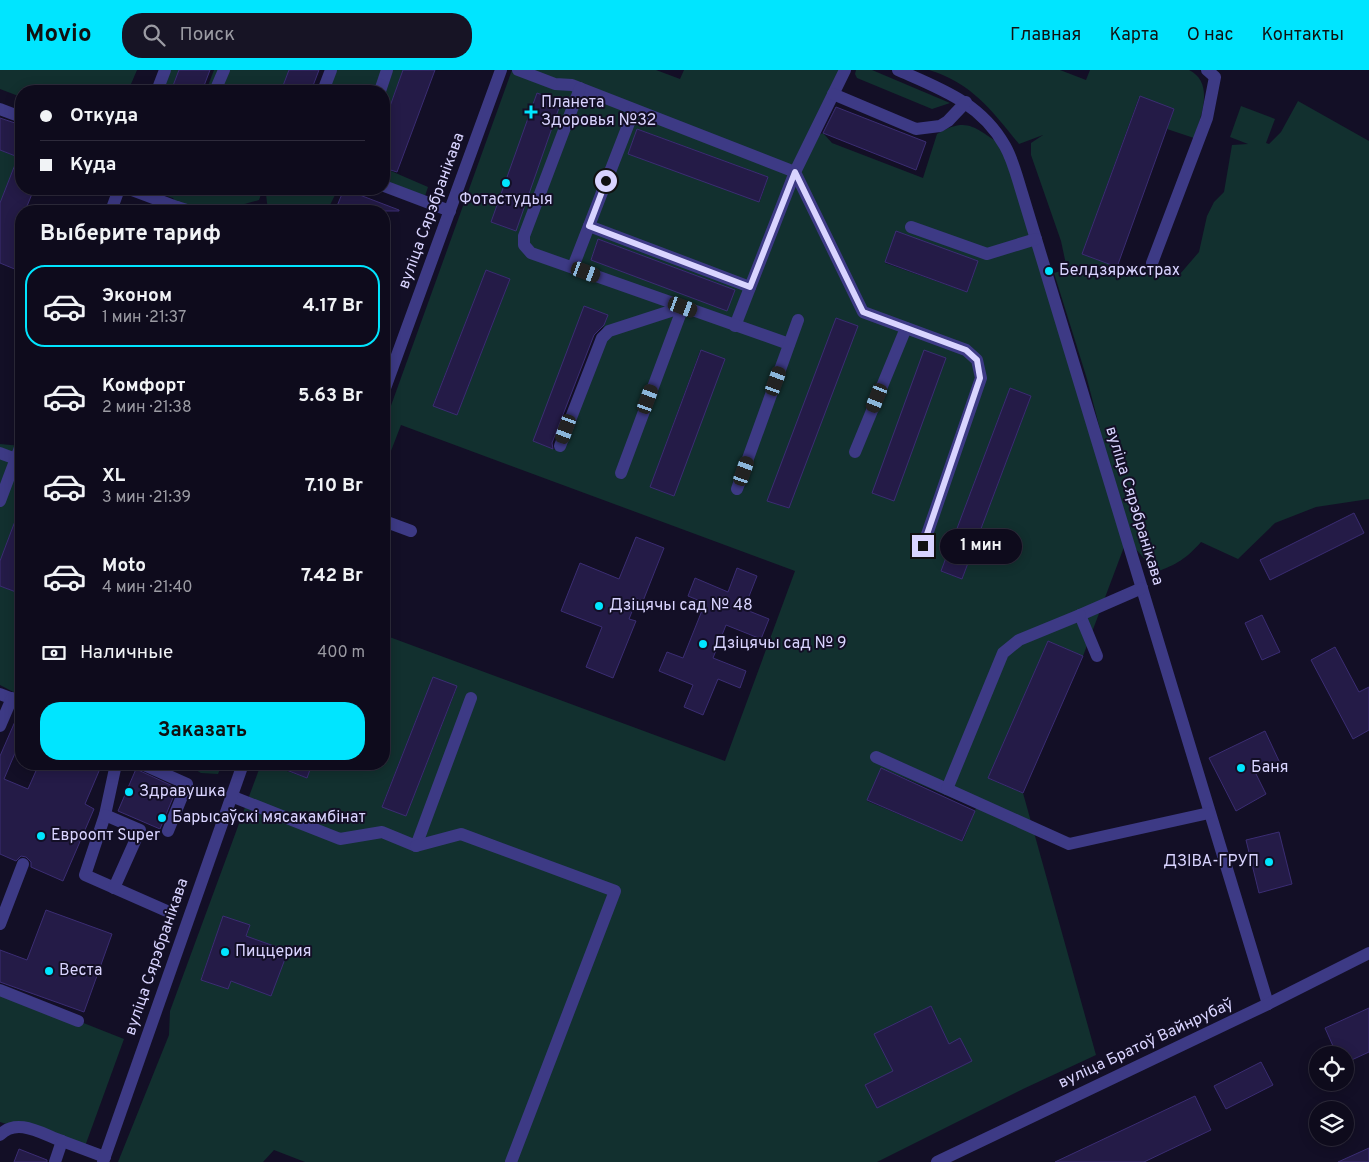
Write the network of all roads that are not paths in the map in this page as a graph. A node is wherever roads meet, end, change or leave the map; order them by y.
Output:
1 (165, 70) edge
2 (224, 70) edge
3 (331, 70) edge
4 (387, 70) edge
5 (500, 70) edge
6 (518, 70) edge
7 (845, 70) edge
8 (899, 70) edge
9 (1207, 70) edge
10 (159, 85) edge
11 (218, 85) edge
12 (325, 85) edge
13 (382, 85) edge
14 (580, 88) junction
15 (833, 94) junction
16 (966, 102) junction
17 (0, 109) edge
18 (634, 110) junction
19 (15, 115) edge
20 (795, 172) junction
21 (390, 188) edge
22 (144, 195) edge
23 (167, 205) edge
24 (450, 211) junction
25 (589, 226) junction
26 (911, 227) dead end
27 (1036, 239) junction
28 (1152, 263) dead end
29 (573, 268) junction
30 (750, 287) junction
31 (683, 307) junction
32 (798, 320) dead end
33 (736, 326) junction
34 (906, 328) junction
35 (789, 344) junction
36 (390, 375) edge
37 (560, 446) dead end
38 (855, 452) dead end
39 (0, 453) edge
40 (15, 459) edge
41 (15, 462) edge
42 (621, 473) dead end
43 (737, 489) dead end
44 (0, 501) edge
45 (390, 523) edge
46 (411, 531) dead end
47 (923, 546) dead end
48 (1142, 588) junction
49 (1080, 615) junction
50 (1098, 656) dead end
51 (11, 698) edge
52 (471, 698) dead end
53 (0, 726) edge
54 (876, 757) dead end
55 (115, 770) edge
56 (156, 770) edge
57 (241, 770) edge
58 (947, 789) junction
59 (231, 796) junction
60 (1209, 813) junction
61 (105, 815) junction
62 (168, 831) dead end
63 (416, 846) junction
64 (23, 864) dead end
65 (114, 888) junction
66 (169, 912) dead end
67 (0, 924) edge
68 (1369, 953) edge
69 (0, 990) edge
70 (1268, 1004) junction
71 (78, 1021) dead end
72 (0, 1135) edge
73 (62, 1141) junction
74 (104, 1159) edge
75 (55, 1162) edge
76 (511, 1162) edge
77 (937, 1162) edge

1 - 10 street
2 - 11 street
3 - 12 street
4 - 13 street
5 - 24 street, вуліца Сярэбранікава
6 - 14 street
7 - 15 street
8 - 16 street, вуліца Сярэбранікава
9 - 28 street
14 - 18 street
14 - 29 street
15 - 16 street
15 - 20 street
16 - 27 street, вуліца Сярэбранікава
17 - 19 street
18 - 20 street
18 - 25 street
20 - 30 street
20 - 34 street
21 - 24 street
22 - 23 street
24 - 36 street, вуліца Сярэбранікава
25 - 29 street
25 - 30 street
26 - 27 street
27 - 48 street, вуліца Сярэбранікава
29 - 31 street
30 - 33 street
31 - 33 street
31 - 37 street
31 - 42 street
32 - 35 street
33 - 35 street
34 - 38 street
34 - 47 street
35 - 43 street
39 - 40 street
41 - 44 street
45 - 46 street
48 - 49 street
48 - 60 street, вуліца Сярэбранікава
49 - 50 street
49 - 58 street
51 - 53 street
52 - 63 street
54 - 58 street
55 - 61 street
56 - 62 street
57 - 59 street, вуліца Сярэбранікава
58 - 60 street
59 - 63 street
59 - 74 street, вуліца Сярэбранікава
60 - 70 street, вуліца Сярэбранікава
61 - 65 street
61 - 65 street
63 - 76 street
64 - 67 street
65 - 66 street
68 - 70 street, вуліца Братоў Вайнрубаў
69 - 71 street
70 - 77 street, вуліца Братоў Вайнрубаў
72 - 73 street
73 - 74 street
73 - 75 street

